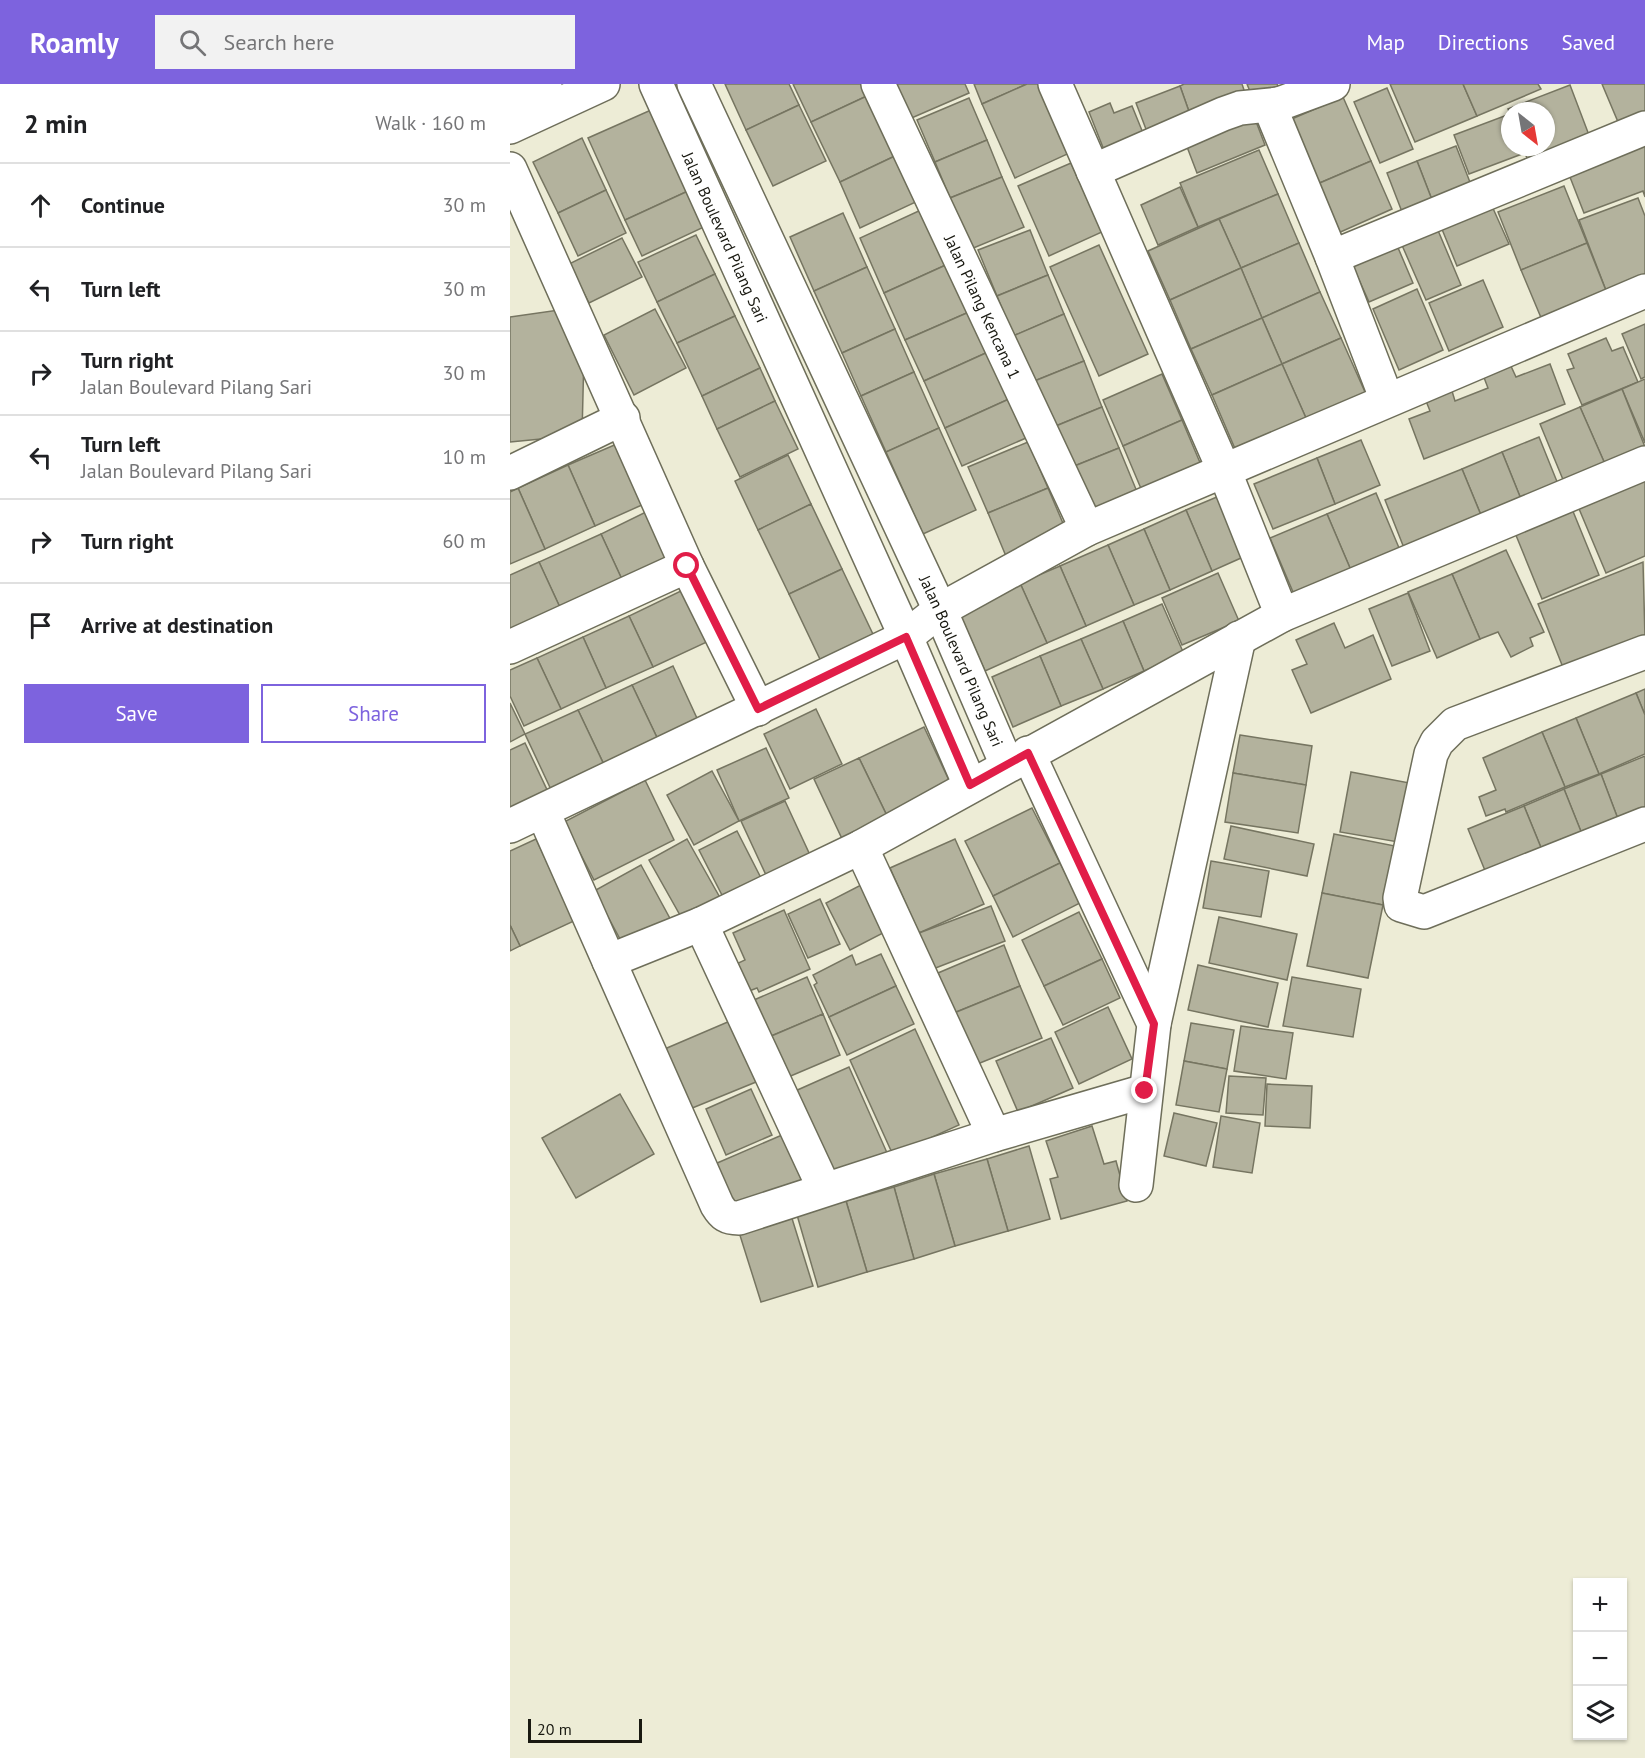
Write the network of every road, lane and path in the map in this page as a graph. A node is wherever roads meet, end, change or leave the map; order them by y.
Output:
1 (545, 84) edge
2 (603, 84) edge
3 (656, 84) edge
4 (694, 84) edge
5 (878, 84) edge
6 (1055, 84) edge
7 (1333, 84) edge
8 (510, 100) edge
9 (1279, 104) junction
10 (510, 127) edge
11 (1645, 128) edge
12 (510, 169) edge
13 (1093, 171) junction
14 (1332, 257) junction
15 (1645, 291) edge
16 (815, 345) junction
17 (782, 361) junction
18 (1387, 400) junction
19 (623, 418) junction
20 (1645, 463) edge
21 (1224, 470) junction
22 (510, 472) edge
23 (1086, 529) junction
24 (687, 566) junction
25 (940, 610) junction
26 (1282, 615) junction
27 (906, 637) junction
28 (1239, 638) junction
29 (510, 647) edge
30 (1645, 652) edge
31 (758, 709) junction
32 (1018, 759) junction
33 (970, 785) junction
34 (543, 812) junction
35 (1645, 824) edge
36 (510, 826) edge
37 (861, 847) junction
38 (701, 924) junction
39 (609, 961) junction
40 (1154, 1024) junction
41 (1145, 1091) junction
42 (994, 1135) junction
43 (1136, 1185) dead end
44 (824, 1188) junction

1 - 8 street
2 - 10 street
3 - 17 street, Jalan Boulevard Pilang Sari
4 - 16 street, Jalan Boulevard Pilang Sari
5 - 23 street, Jalan Pilang Kencana 1
6 - 13 street
7 - 9 street
9 - 13 street
9 - 14 street
11 - 14 street
12 - 19 street
13 - 21 street
14 - 18 street
15 - 18 street
16 - 17 street
16 - 25 street, Jalan Boulevard Pilang Sari
17 - 27 street, Jalan Boulevard Pilang Sari
18 - 21 street
19 - 22 street
19 - 24 street
20 - 26 street
21 - 23 street
21 - 26 street
23 - 25 street
24 - 29 street
24 - 31 street
25 - 27 street
25 - 32 street, Jalan Boulevard Pilang Sari
26 - 28 street
27 - 31 street
27 - 33 street, Jalan Boulevard Pilang Sari
28 - 32 street
28 - 40 street
30 - 35 street
31 - 34 street
32 - 33 street, Jalan Boulevard Pilang Sari
32 - 40 street
33 - 37 street
34 - 36 street
34 - 39 street
37 - 38 street
37 - 42 street
38 - 39 street
38 - 44 street
39 - 44 street
40 - 41 street
41 - 42 street
41 - 43 street
42 - 44 street

